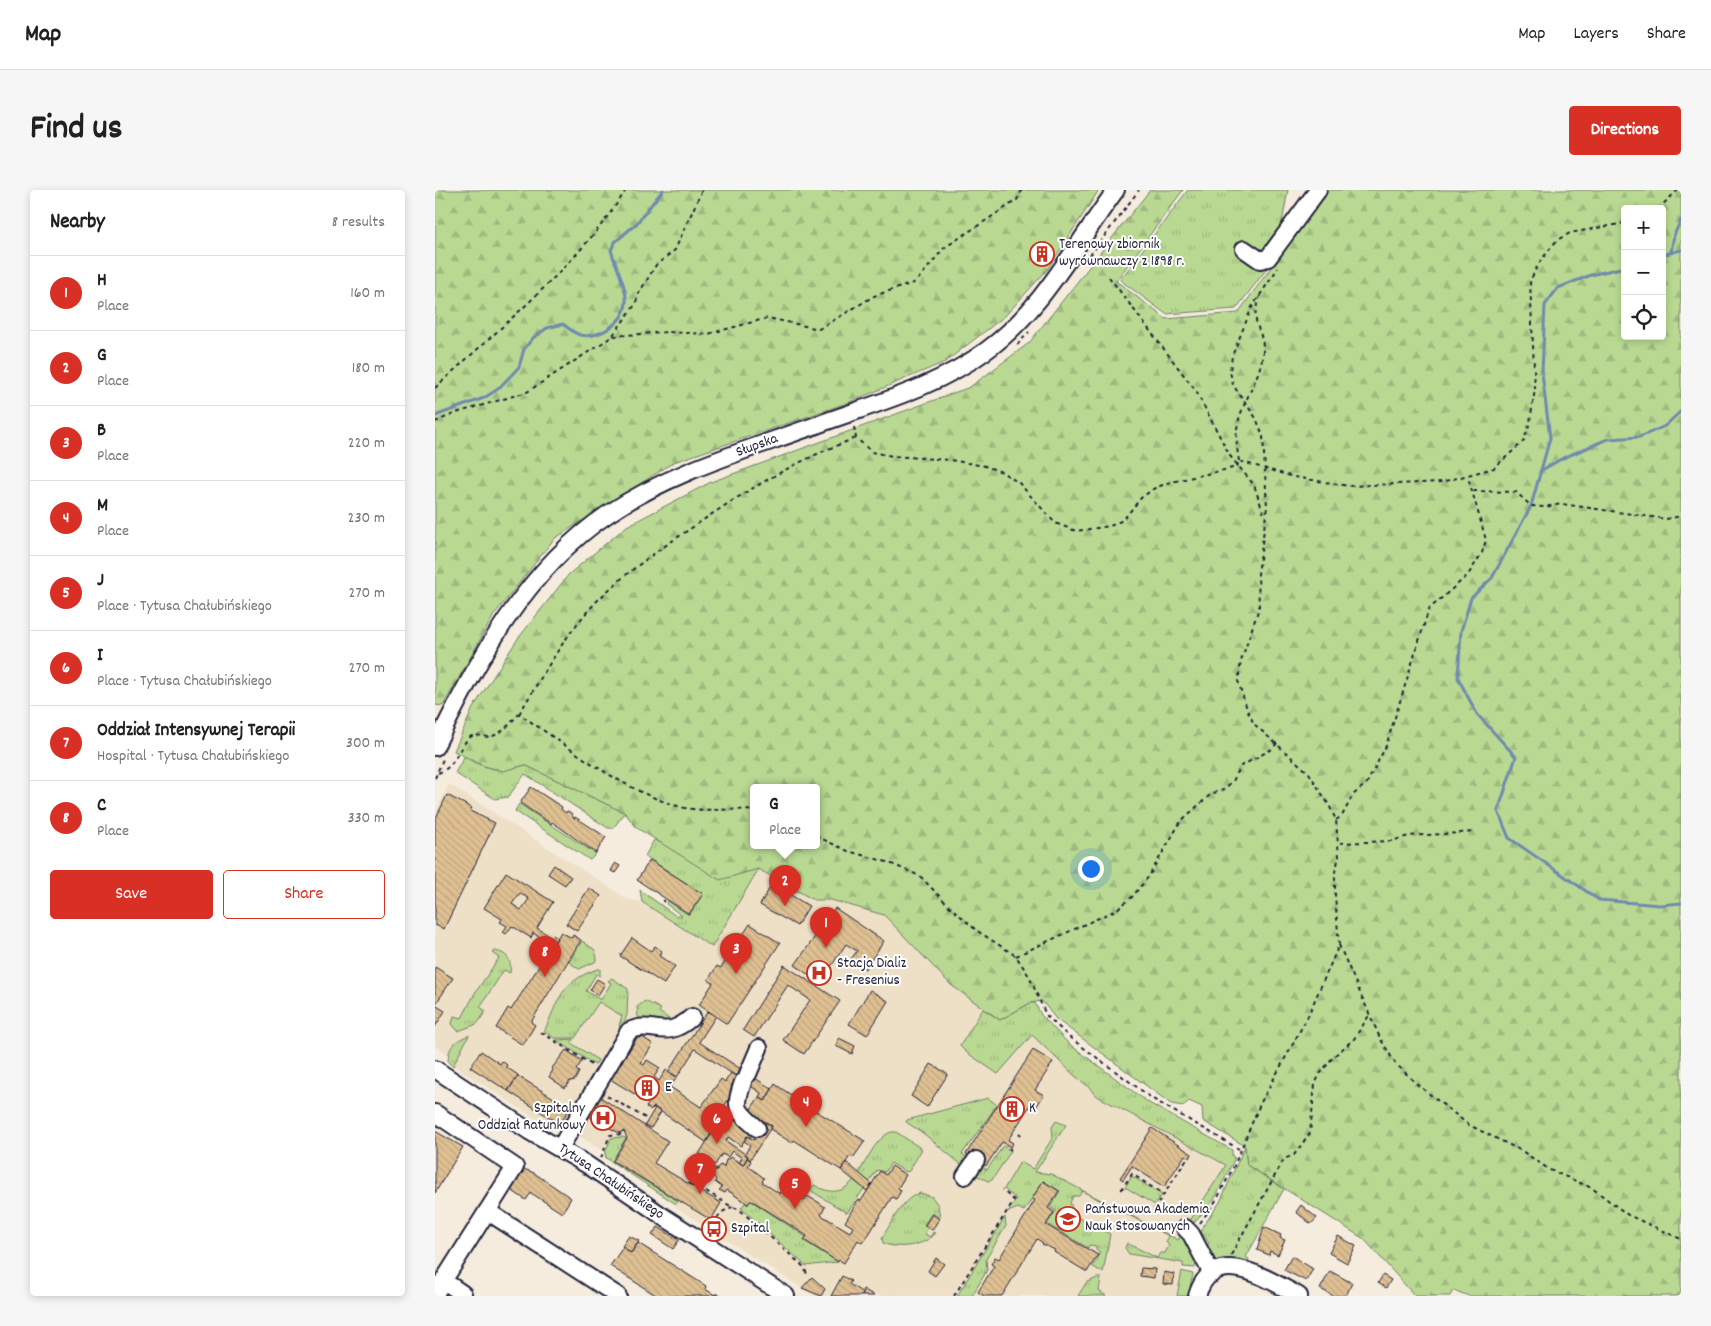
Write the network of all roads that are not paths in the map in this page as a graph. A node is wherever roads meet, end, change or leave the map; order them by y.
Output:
1 (1116, 190) edge
2 (1318, 190) edge
3 (1244, 249) dead end
4 (439, 752) edge
5 (693, 1017) dead end
6 (759, 1048) dead end
7 (435, 1069) edge
8 (435, 1113) edge
9 (757, 1128) dead end
10 (560, 1148) junction
11 (976, 1160) dead end
12 (965, 1176) dead end
13 (487, 1211) junction
14 (1188, 1231) road end
15 (1211, 1274) junction
16 (439, 1288) edge
17 (463, 1294) dead end
18 (618, 1296) edge
19 (786, 1296) edge
20 (1197, 1296) edge
21 (1299, 1296) edge

1 - 4 street, Słupska
2 - 3 street
5 - 10 street
6 - 9 street
7 - 10 street, Tytusa Chałubińskiego
8 - 13 street
10 - 19 street, Tytusa Chałubińskiego
11 - 12 street
13 - 16 street
13 - 18 street
14 - 15 street
15 - 20 street
15 - 21 street
16 - 17 street

